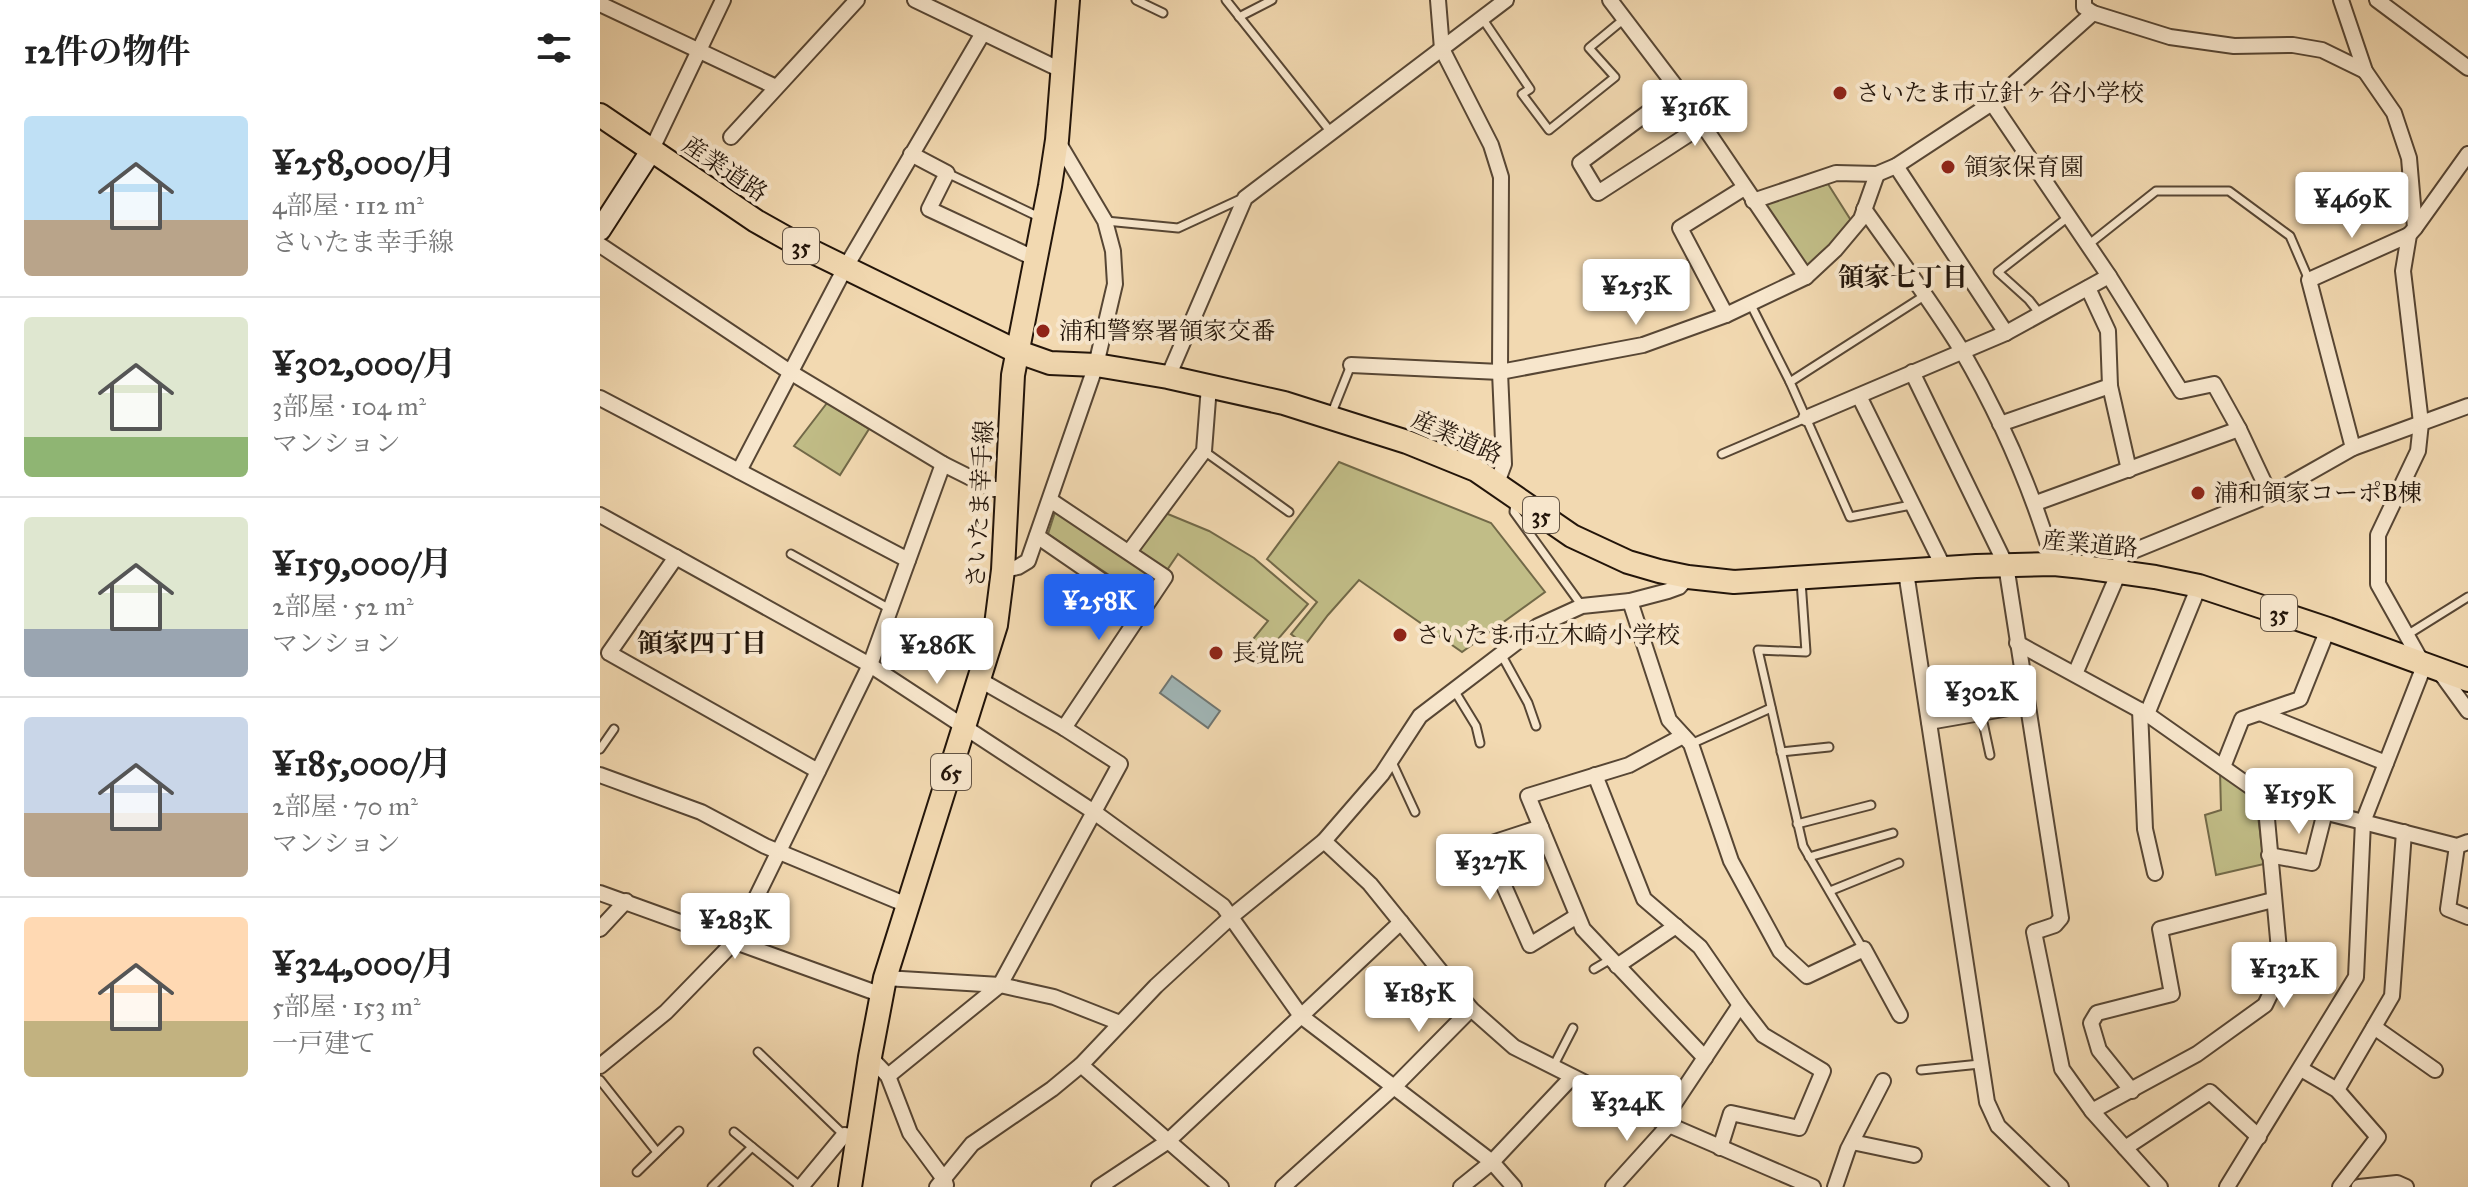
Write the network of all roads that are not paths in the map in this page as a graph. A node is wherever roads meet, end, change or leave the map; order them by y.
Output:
1 (723, 0) edge
2 (857, 0) edge
3 (915, 0) edge
4 (1068, 0) edge
5 (1136, 0) edge
6 (1226, 0) edge
7 (1272, 0) edge
8 (1438, 0) edge
9 (1506, 0) edge
10 (1610, 0) edge
11 (2084, 0) edge
12 (2341, 0) edge
13 (2377, 0) edge
14 (600, 4) edge
15 (1163, 13) dead end
16 (2093, 13) junction
17 (1239, 17) junction
18 (1482, 18) junction
19 (1624, 19) junction
20 (983, 33) junction
21 (1442, 49) junction
22 (698, 51) junction
23 (2468, 68) edge
24 (1063, 71) junction
25 (2365, 71) junction
26 (776, 87) junction
27 (1678, 90) junction
28 (1992, 103) junction
29 (600, 115) edge
30 (1703, 125) junction
31 (1330, 131) junction
32 (731, 137) dead end
33 (1057, 140) junction
34 (651, 151) junction
35 (911, 154) junction
36 (2468, 154) edge
37 (1896, 166) junction
38 (947, 173) junction
39 (1877, 174) junction
40 (1744, 188) junction
41 (1245, 198) junction
42 (1753, 201) junction
43 (1864, 209) junction
44 (2067, 218) junction
45 (1045, 219) junction
46 (1105, 221) junction
47 (600, 230) edge
48 (2412, 231) junction
49 (600, 245) edge
50 (2088, 245) junction
51 (1036, 259) junction
52 (844, 270) junction
53 (2109, 276) junction
54 (1806, 277) junction
55 (2309, 280) junction
56 (2088, 288) junction
57 (1924, 296) junction
58 (1751, 305) junction
59 (2040, 314) junction
60 (1726, 315) junction
61 (2006, 333) junction
62 (1961, 350) junction
63 (1016, 351) junction
64 (1096, 365) junction
65 (1351, 365) joint
66 (790, 372) junction
67 (1500, 372) junction
68 (1912, 372) junction
69 (1168, 377) junction
70 (1790, 382) junction
71 (1209, 386) junction
72 (2110, 386) junction
73 (1859, 396) junction
74 (600, 398) edge
75 (2468, 406) edge
76 (1330, 416) junction
77 (1806, 418) junction
78 (2421, 423) junction
79 (2000, 424) junction
80 (2239, 429) junction
81 (2353, 448) junction
82 (1204, 451) junction
83 (1722, 454) dead end
84 (943, 464) junction
85 (2129, 470) junction
86 (739, 471) junction
87 (1497, 483) junction
88 (1006, 489) junction
89 (2270, 495) junction
90 (1516, 496) junction
91 (1050, 500) junction
92 (2036, 503) junction
93 (1913, 505) junction
94 (1289, 512) dead end
95 (600, 515) edge
96 (1037, 536) junction
97 (1129, 552) junction
98 (791, 554) dead end
99 (676, 557) junction
100 (908, 560) junction
101 (2054, 564) junction
102 (2006, 565) junction
103 (1944, 568) junction
104 (1003, 570) junction
105 (1906, 572) junction
106 (2119, 572) junction
107 (1688, 577) junction
108 (1801, 579) junction
109 (2199, 586) junction
110 (2468, 597) edge
111 (1630, 601) junction
112 (1582, 606) junction
113 (890, 609) junction
114 (1143, 609) junction
115 (2328, 629) junction
116 (2407, 635) junction
117 (2017, 643) junction
118 (605, 651) edge
119 (1501, 654) junction
120 (870, 665) junction
121 (2432, 668) junction
122 (2075, 674) junction
123 (980, 680) junction
124 (2468, 680) edge
125 (1454, 690) junction
126 (2026, 705) junction
127 (1771, 708) junction
128 (2468, 711) edge
129 (2144, 712) junction
130 (1981, 713) junction
131 (2260, 713) junction
132 (1929, 722) junction
133 (1536, 726) dead end
134 (966, 727) junction
135 (1064, 728) junction
136 (614, 729) dead end
137 (1687, 740) junction
138 (1480, 743) dead end
139 (1829, 747) dead end
140 (600, 749) edge
141 (1781, 752) junction
142 (1990, 755) dead end
143 (1391, 760) junction
144 (2386, 763) junction
145 (2223, 767) junction
146 (818, 771) junction
147 (600, 775) edge
148 (1595, 775) junction
149 (2265, 797) junction
150 (1871, 805) dead end
151 (1094, 812) junction
152 (1415, 812) dead end
153 (2325, 812) junction
154 (2363, 822) junction
155 (1797, 824) junction
156 (1541, 827) junction
157 (2404, 832) junction
158 (1893, 833) dead end
159 (1324, 841) junction
160 (2462, 844) edge
161 (778, 851) junction
162 (2269, 855) junction
163 (1809, 857) junction
164 (1899, 863) dead end
165 (2155, 873) dead end
166 (1830, 891) junction
167 (600, 893) edge
168 (2273, 900) junction
169 (626, 901) junction
170 (907, 905) junction
171 (1232, 916) junction
172 (1577, 916) junction
173 (2468, 917) edge
174 (1401, 922) junction
175 (1676, 926) junction
176 (600, 929) edge
177 (735, 941) junction
178 (1864, 949) junction
179 (1614, 962) junction
180 (1594, 969) dead end
181 (1000, 985) junction
182 (884, 986) junction
183 (1740, 1005) junction
184 (1471, 1009) junction
185 (1900, 1015) dead end
186 (1301, 1016) junction
187 (1120, 1023) junction
188 (2374, 1027) junction
189 (1573, 1028) dead end
190 (758, 1052) dead end
191 (870, 1057) junction
192 (1705, 1058) junction
193 (1980, 1064) junction
194 (1081, 1065) junction
195 (600, 1066) edge
196 (1553, 1067) junction
197 (2301, 1069) junction
198 (1921, 1070) dead end
199 (2435, 1070) dead end
200 (888, 1076) junction
201 (1572, 1077) junction
202 (600, 1080) edge
203 (1883, 1081) dead end
204 (1395, 1086) junction
205 (2337, 1090) junction
206 (2132, 1091) junction
207 (2092, 1111) junction
208 (1665, 1124) junction
209 (679, 1131) dead end
210 (734, 1132) dead end
211 (851, 1136) junction
212 (2259, 1137) junction
213 (1167, 1142) junction
214 (1852, 1142) junction
215 (752, 1147) junction
216 (1720, 1148) junction
217 (2125, 1148) junction
218 (657, 1152) junction
219 (1914, 1155) dead end
220 (1492, 1162) junction
221 (637, 1172) dead end
222 (942, 1184) edge
223 (717, 1186) edge
224 (1804, 1186) edge
225 (801, 1187) edge
226 (850, 1187) edge
227 (1099, 1187) edge
228 (1221, 1187) edge
229 (1283, 1187) edge
230 (1461, 1187) edge
231 (1514, 1187) edge
232 (1613, 1187) edge
233 (1835, 1187) edge
234 (2061, 1187) edge
235 (2160, 1187) edge
236 (2227, 1187) edge
237 (2340, 1187) edge
238 (2359, 1187) edge
239 (2406, 1187) edge

1 - 22 street
2 - 26 street
3 - 20 street
4 - 24 main road, さいたま幸手線 / 65
5 - 15 lane
6 - 17 lane
7 - 17 lane
8 - 21 street
9 - 18 street
10 - 19 street
11 - 16 street
12 - 25 street
13 - 23 street
14 - 22 street
16 - 25 street
16 - 28 street
17 - 31 lane
18 - 19 lane
18 - 21 street
19 - 27 street
20 - 24 street
20 - 35 street
21 - 31 street
21 - 67 street
22 - 26 street
22 - 34 street
24 - 33 main road, さいたま幸手線 / 65
25 - 48 street
26 - 32 street
27 - 30 street
27 - 30 street
28 - 37 street
28 - 44 street
29 - 34 main road, 産業道路 / 35
30 - 40 street
31 - 41 street
33 - 45 main road, さいたま幸手線 / 65
33 - 46 street
34 - 47 street
34 - 52 main road, 産業道路 / 35
35 - 38 street
35 - 52 street
36 - 48 street
37 - 39 street
37 - 61 street
38 - 45 lane
38 - 51 street
39 - 42 street
39 - 43 street
40 - 42 street
40 - 60 street
41 - 46 lane
41 - 69 street
42 - 54 street
43 - 54 street
43 - 57 street
44 - 50 street
44 - 59 lane
45 - 51 main road, さいたま幸手線 / 65
46 - 64 street
48 - 55 street
48 - 78 street
49 - 66 street
50 - 53 street
50 - 55 lane
51 - 63 main road, さいたま幸手線 / 65
52 - 63 main road, 産業道路 / 35
52 - 66 street
53 - 56 street
53 - 80 street
54 - 58 street
55 - 81 street
56 - 59 street
56 - 72 street
57 - 62 street
57 - 70 lane
58 - 60 street
58 - 70 lane
59 - 61 street
60 - 67 street
61 - 62 street
62 - 68 street
62 - 79 street
63 - 64 main road, 産業道路 / 35
63 - 88 main road, さいたま幸手線 / 65
64 - 69 main road, 産業道路 / 35
64 - 91 street
65 - 67 street
65 - 76 lane
66 - 84 street
66 - 86 street
67 - 87 street
68 - 73 street
68 - 102 street
69 - 71 main road, 産業道路 / 35
70 - 77 lane
71 - 76 main road, 産業道路 / 35
71 - 82 street
72 - 79 street
72 - 85 street
73 - 77 street
73 - 93 street
74 - 86 street
75 - 78 street
76 - 87 main road, 産業道路 / 35
77 - 83 lane
77 - 93 lane
78 - 81 street
78 - 116 street
79 - 92 street
80 - 85 street
80 - 89 street
81 - 89 street
82 - 94 lane
82 - 97 street
84 - 88 street
84 - 100 street
85 - 92 street
86 - 100 street
87 - 90 main road, 産業道路 / 35
88 - 104 main road, さいたま幸手線 / 65
89 - 106 street
90 - 107 main road, 産業道路 / 35
90 - 112 lane
91 - 96 street
91 - 97 street
92 - 101 street
93 - 103 street
95 - 99 street
96 - 104 street
96 - 114 street
97 - 114 street
98 - 113 lane
99 - 118 street
99 - 120 street
100 - 113 street
101 - 102 main road, 産業道路 / 35
101 - 106 main road, 産業道路 / 35
102 - 103 main road, 産業道路 / 35
102 - 117 street
103 - 105 main road, 産業道路 / 35
104 - 123 main road, さいたま幸手線 / 65
105 - 108 main road, 産業道路 / 35
105 - 132 street
106 - 109 main road, 産業道路 / 35
106 - 122 street
107 - 108 main road, 産業道路 / 35
107 - 111 street
108 - 127 lane
109 - 115 main road, 産業道路 / 35
109 - 129 street
110 - 116 lane
111 - 112 street
111 - 137 street
112 - 119 street
113 - 120 street
114 - 135 street
115 - 121 main road, 産業道路 / 35
115 - 131 street
116 - 121 street
117 - 122 street
117 - 126 street
118 - 146 street
119 - 125 street
119 - 133 lane
120 - 134 street
120 - 146 street
121 - 124 main road, 産業道路 / 35
121 - 128 street
121 - 144 street
122 - 129 street
123 - 134 main road, さいたま幸手線 / 65
123 - 135 street
125 - 138 lane
125 - 143 street
126 - 130 street
126 - 207 street
127 - 137 lane
127 - 141 lane
129 - 145 street
129 - 165 street
130 - 132 street
130 - 142 lane
131 - 144 street
131 - 145 street
132 - 193 street
134 - 151 street
134 - 170 main road, さいたま幸手線 / 65
135 - 151 street
136 - 140 lane
137 - 148 street
137 - 178 street
139 - 141 lane
141 - 155 lane
143 - 152 lane
143 - 159 street
144 - 154 street
145 - 149 street
146 - 161 street
147 - 161 street
148 - 156 street
148 - 175 street
149 - 153 street
149 - 162 street
150 - 155 lane
151 - 171 street
151 - 181 street
153 - 154 street
153 - 162 street
154 - 157 street
154 - 197 street
155 - 163 lane
156 - 172 street
156 - 172 street
157 - 160 street
157 - 188 street
158 - 163 lane
159 - 171 street
159 - 174 street
160 - 173 street
161 - 170 street
161 - 177 street
162 - 168 street
163 - 166 lane
164 - 166 lane
166 - 178 lane
167 - 169 street
168 - 206 street
168 - 206 street
169 - 176 street
169 - 177 street
170 - 182 main road, さいたま幸手線 / 65
171 - 186 street
171 - 187 street
172 - 179 street
174 - 184 street
174 - 186 street
175 - 179 street
175 - 183 street
177 - 182 street
177 - 195 street
178 - 185 street
179 - 180 lane
179 - 192 street
181 - 182 street
181 - 187 street
181 - 200 street
182 - 191 main road, さいたま幸手線 / 65
183 - 192 street
183 - 216 street
184 - 196 street
184 - 204 street
186 - 204 street
186 - 213 street
187 - 194 street
188 - 199 street
188 - 205 street
189 - 196 lane
190 - 211 lane
191 - 200 street
191 - 211 main road, さいたま幸手線 / 65
192 - 208 street
193 - 198 lane
193 - 234 street
194 - 213 street
194 - 222 street
196 - 201 street
197 - 205 street
197 - 212 street
200 - 222 street
201 - 208 street
201 - 220 street
202 - 218 lane
203 - 214 street
204 - 220 street
204 - 229 street
205 - 237 street
206 - 207 street
207 - 217 street
208 - 216 street
208 - 232 street
209 - 218 lane
210 - 215 lane
211 - 225 street
211 - 226 main road, さいたま幸手線 / 65
212 - 217 street
212 - 236 street
213 - 227 street
213 - 228 street
214 - 219 street
214 - 233 street
215 - 223 lane
215 - 225 lane
216 - 224 street
217 - 235 street
218 - 221 lane
220 - 230 street
220 - 231 street
238 - 239 street

